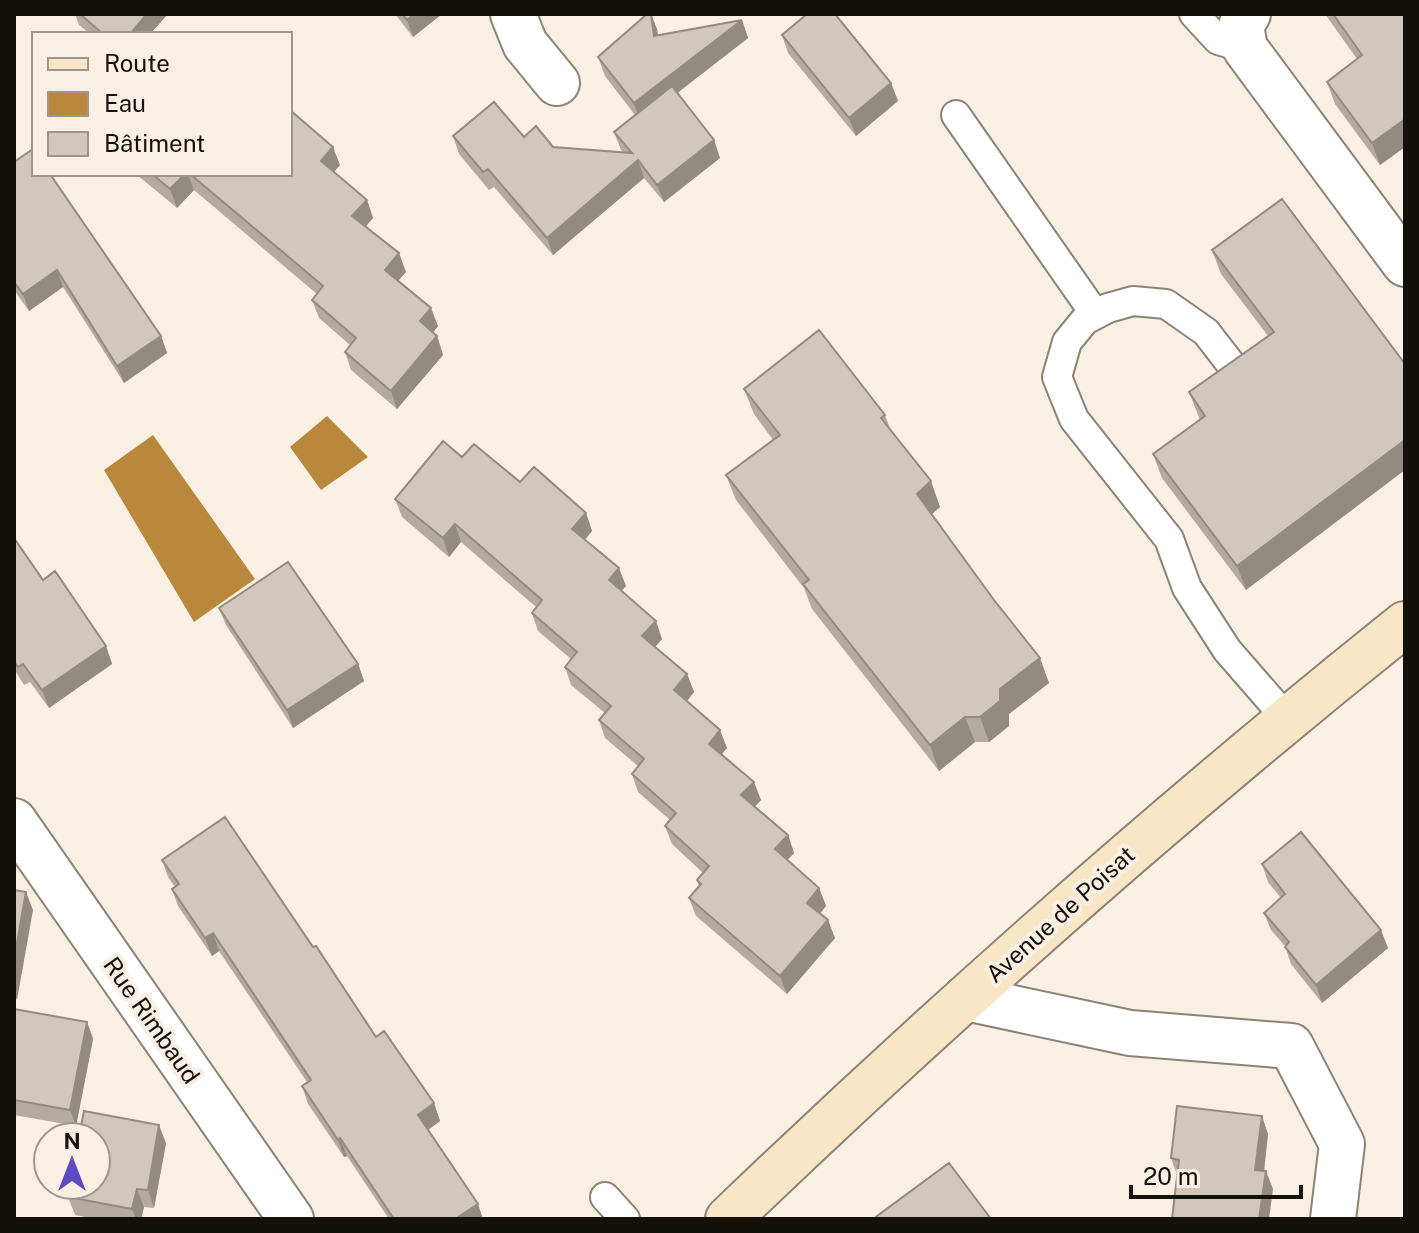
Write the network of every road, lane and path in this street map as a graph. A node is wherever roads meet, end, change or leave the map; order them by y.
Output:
1 (513, 14) edge
2 (1194, 14) edge
3 (1247, 31) edge
4 (557, 83) dead end
5 (956, 115) dead end
6 (1405, 264) edge
7 (1095, 314) junction
8 (1230, 363) edge
9 (1405, 624) edge
10 (1287, 719) junction
11 (14, 821) edge
12 (966, 998) junction
13 (605, 1197) dead end
14 (291, 1219) edge
15 (625, 1219) edge
16 (728, 1219) edge
17 (1333, 1219) edge

1 - 4 street
2 - 3 lane
3 - 6 street
5 - 7 lane
7 - 8 lane
7 - 10 lane
9 - 10 main road, Avenue de Poisat
10 - 12 main road, Avenue de Poisat
11 - 14 street, Rue Rimbaud
12 - 16 main road, Avenue de Poisat
12 - 17 street
13 - 15 lane

